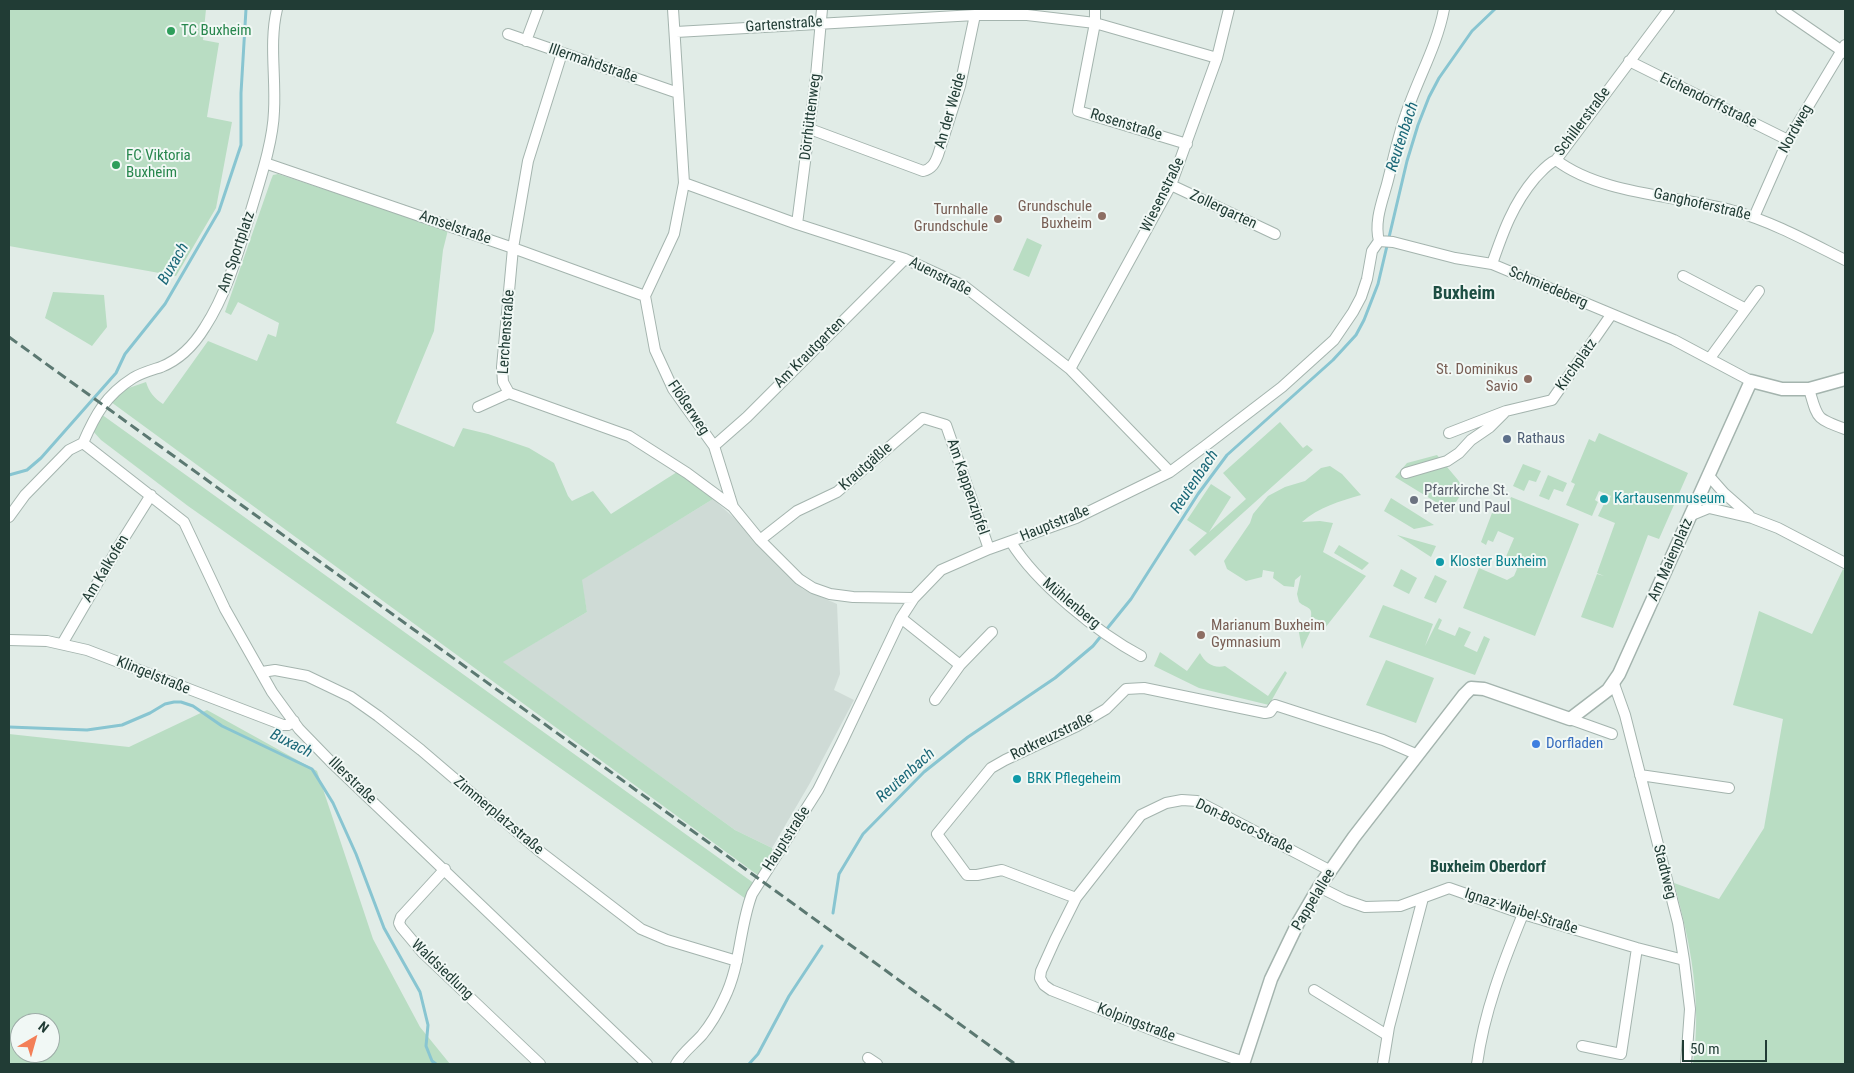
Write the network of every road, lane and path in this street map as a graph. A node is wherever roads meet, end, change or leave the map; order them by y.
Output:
1 (277, 9) edge
2 (538, 9) edge
3 (673, 9) edge
4 (822, 9) edge
5 (1094, 9) edge
6 (1230, 9) edge
7 (1444, 9) edge
8 (1669, 9) edge
9 (1781, 9) edge
10 (974, 15) junction
11 (821, 23) junction
12 (1095, 23) junction
13 (676, 32) junction
14 (508, 34) dead end
15 (526, 40) junction
16 (1844, 49) edge
17 (562, 53) junction
18 (1217, 58) junction
19 (1628, 61) junction
20 (678, 93) junction
21 (810, 129) junction
22 (1788, 140) junction
23 (1187, 144) junction
24 (1556, 160) junction
25 (265, 163) junction
26 (684, 183) junction
27 (1171, 185) junction
28 (1754, 217) junction
29 (797, 224) junction
30 (1275, 234) dead end
31 (1378, 241) junction
32 (513, 248) junction
33 (905, 259) junction
34 (1845, 260) edge
35 (1492, 264) junction
36 (1683, 276) dead end
37 (1759, 292) dead end
38 (645, 296) junction
39 (1746, 309) junction
40 (1611, 315) junction
41 (1710, 358) junction
42 (1070, 369) junction
43 (1845, 378) edge
44 (1751, 381) junction
45 (1809, 389) junction
46 (509, 393) junction
47 (478, 407) dead end
48 (1506, 411) junction
49 (946, 425) joint
50 (1845, 429) edge
51 (1449, 433) dead end
52 (85, 439) junction
53 (714, 446) junction
54 (1170, 472) junction
55 (1406, 472) dead end
56 (1709, 476) junction
57 (152, 496) junction
58 (733, 507) junction
59 (1692, 516) junction
60 (9, 517) edge
61 (1752, 518) junction
62 (760, 540) junction
63 (1011, 542) junction
64 (989, 549) junction
65 (1845, 563) edge
66 (914, 598) junction
67 (901, 618) junction
68 (992, 632) dead end
69 (9, 640) edge
70 (62, 644) junction
71 (1141, 656) dead end
72 (960, 665) junction
73 (262, 672) junction
74 (1614, 684) junction
75 (935, 700) dead end
76 (1570, 719) junction
77 (294, 721) junction
78 (1612, 734) dead end
79 (1418, 755) junction
80 (1640, 775) junction
81 (1730, 788) dead end
82 (445, 869) junction
83 (1330, 871) junction
84 (1320, 888) junction
85 (1076, 898) junction
86 (1424, 898) junction
87 (1523, 914) junction
88 (1637, 948) junction
89 (1684, 960) junction
90 (737, 961) junction
91 (1041, 971) joint
92 (1314, 990) dead end
93 (1388, 1035) junction
94 (1582, 1046) dead end
95 (1244, 1063) edge
96 (540, 1064) edge
97 (647, 1064) edge
98 (676, 1064) edge
99 (1383, 1064) edge
100 (1477, 1064) edge
101 (1686, 1064) edge

1 - 25 street, Am Sportplatz
2 - 15 street
3 - 13 street
4 - 11 street, Dörrhüttenweg
5 - 12 street, Rosenstraße
6 - 18 street, Wiesenstraße
7 - 31 street, Hauptstraße
8 - 19 street, Schillerstraße
9 - 16 street
10 - 11 street, Gartenstraße
10 - 12 street, Gartenstraße
10 - 21 street, An der Weide
11 - 13 street, Gartenstraße
11 - 21 street, Dörrhüttenweg
12 - 18 street, Gartenstraße
12 - 23 street, Rosenstraße
13 - 20 street
14 - 15 street, Illermahdstraße
15 - 17 street, Illermahdstraße
16 - 22 street, Nordweg
17 - 20 street, Illermahdstraße
17 - 32 street, Lerchenstraße
18 - 23 street, Wiesenstraße
19 - 22 street, Eichendorffstraße
19 - 24 street, Schillerstraße
20 - 26 street
21 - 29 street, Dörrhüttenweg
22 - 28 street, Nordweg
23 - 27 street, Wiesenstraße
24 - 28 street, Ganghoferstraße
24 - 35 street, Schillerstraße
25 - 32 street, Amselstraße
25 - 52 street, Am Sportplatz
26 - 29 street, Auenstraße
26 - 38 street
27 - 30 street, Zollergarten
27 - 42 street, Wiesenstraße
28 - 34 street, Ganghoferstraße
29 - 33 street, Auenstraße
31 - 35 street, Schmiedeberg
31 - 54 street, Hauptstraße
32 - 38 street, Amselstraße
32 - 46 street, Lerchenstraße
33 - 42 street, Auenstraße
33 - 53 street, Am Krautgarten
35 - 40 street, Schmiedeberg
36 - 39 street
37 - 39 street
38 - 53 street, Flößerweg
39 - 41 street
40 - 41 street, Schmiedeberg
40 - 48 street, Kirchplatz
41 - 44 street, Schmiedeberg
42 - 54 street, Auenstraße
43 - 45 street
44 - 45 street
44 - 56 street, Am Maienplatz
45 - 50 street
46 - 47 street
46 - 58 street, Lerchenstraße
48 - 51 street, Kirchplatz
48 - 55 street
49 - 62 street, Krautgäßle
49 - 64 street, Am Kappenzipfel
52 - 57 street, Illerstraße
52 - 60 street
53 - 58 street, Flößerweg
54 - 63 street, Hauptstraße
56 - 59 street, Am Maienplatz
56 - 61 street
57 - 70 street, Am Kalkofen
57 - 73 street, Illerstraße
58 - 62 street, Flößerweg
59 - 61 street
59 - 74 street, Am Maienplatz
61 - 65 street
62 - 66 street, Flößerweg
63 - 64 street, Hauptstraße
63 - 71 street, Mühlenberg
64 - 66 street, Hauptstraße
66 - 67 street, Hauptstraße
67 - 72 street
67 - 90 street, Hauptstraße
68 - 72 street
69 - 70 street, Klingelstraße
70 - 77 street, Klingelstraße
72 - 75 street
73 - 77 street, Illerstraße
73 - 90 street, Zimmerplatzstraße
74 - 76 street
74 - 80 street, Stadtweg
76 - 78 street
76 - 79 street, Pappelallee
77 - 82 street, Illerstraße
79 - 83 street, Pappelallee
79 - 85 street, Rotkreuzstraße
80 - 81 street
80 - 89 street, Stadtweg
82 - 96 street, Waldsiedlung
82 - 97 street, Illerstraße
83 - 84 street, Pappelallee
83 - 85 street, Don-Bosco-Straße
84 - 86 street, Ignaz-Waibel-Straße
84 - 95 street, Pappelallee
85 - 91 street, Don-Bosco-Straße
86 - 87 street, Ignaz-Waibel-Straße
86 - 93 street
87 - 88 street, Ignaz-Waibel-Straße
87 - 100 street
88 - 89 street, Ignaz-Waibel-Straße
88 - 94 street
89 - 101 street, Stadtweg
90 - 98 street, Hauptstraße
91 - 95 street, Kolpingstraße
92 - 93 street
93 - 99 street

